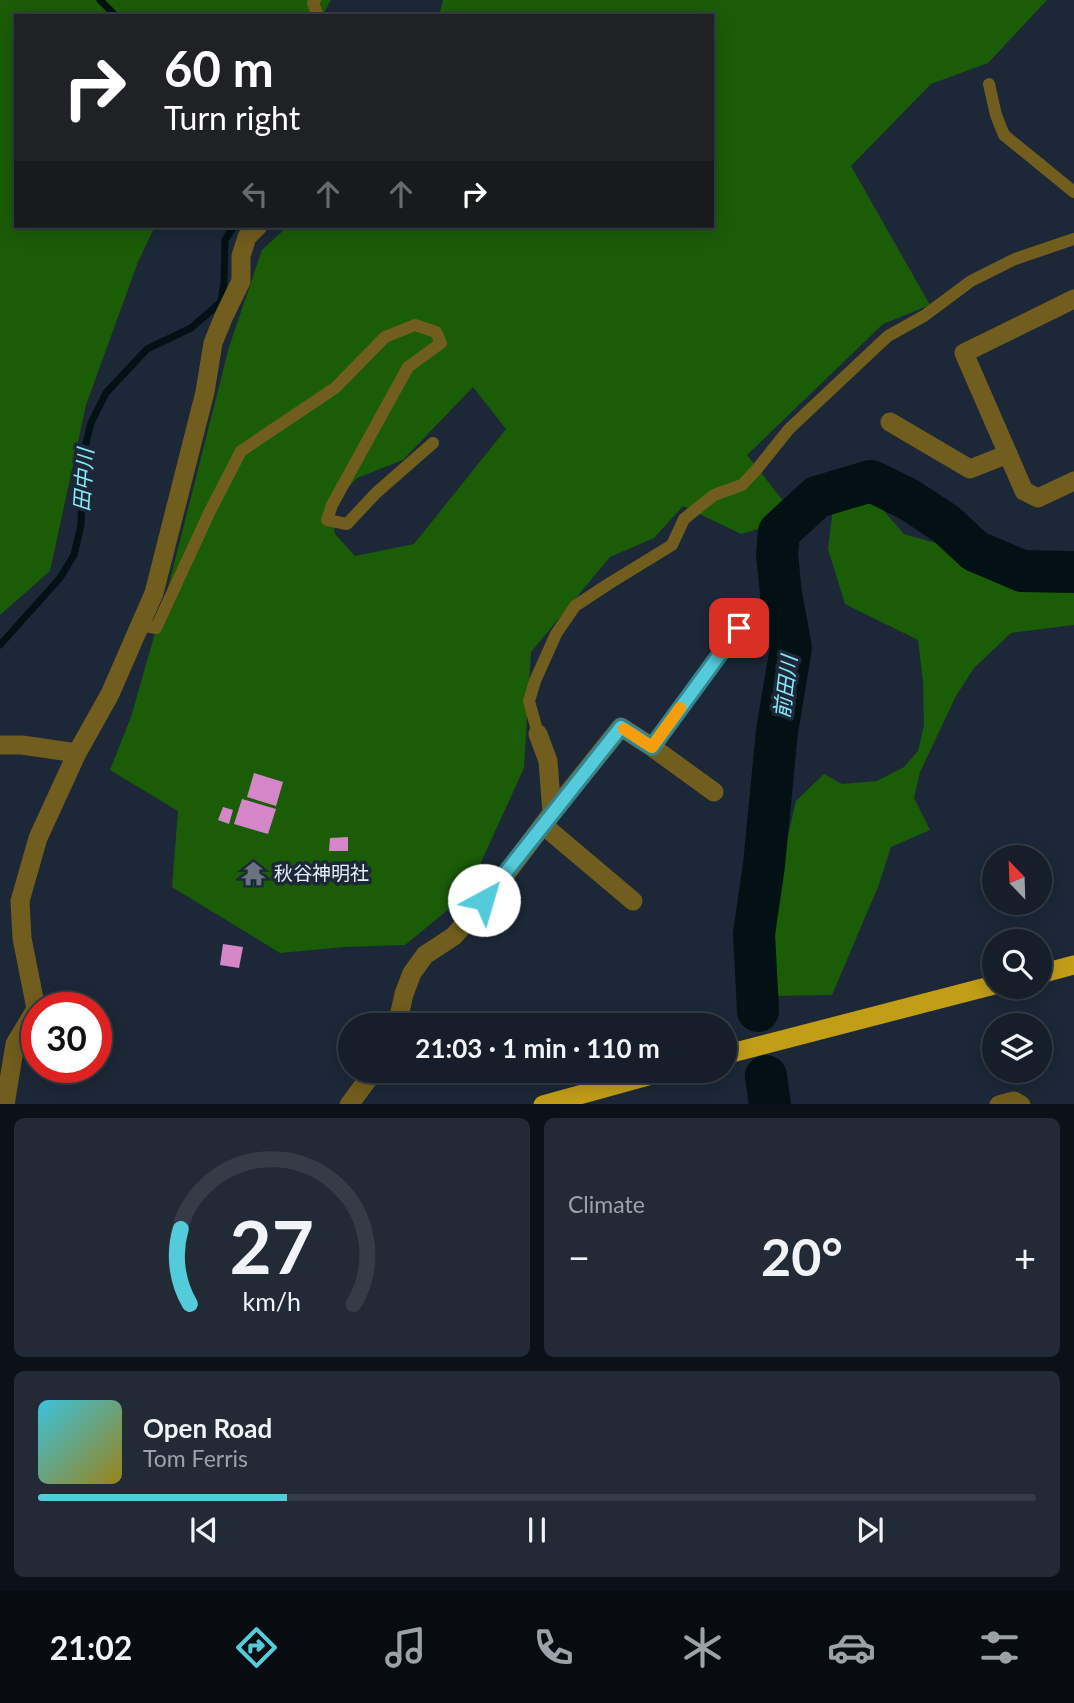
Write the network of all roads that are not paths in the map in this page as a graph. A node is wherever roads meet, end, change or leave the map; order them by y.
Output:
1 (989, 84) dead end
2 (1074, 192) edge
3 (256, 228) edge
4 (1074, 239) edge
5 (1074, 299) edge
6 (890, 422) dead end
7 (433, 443) dead end
8 (1008, 454) junction
9 (1074, 481) edge
10 (140, 625) junction
11 (739, 628) dead end
12 (538, 734) joint
13 (0, 745) edge
14 (652, 747) junction
15 (77, 753) junction
16 (714, 792) dead end
17 (548, 819) junction
18 (633, 901) dead end
19 (1074, 965) edge
20 (1052, 971) edge
21 (982, 988) edge
22 (400, 1013) edge
23 (737, 1052) edge
24 (365, 1083) edge
25 (621, 1083) edge
26 (5, 1104) edge
27 (349, 1104) edge
28 (543, 1104) edge
29 (999, 1104) edge
30 (1021, 1104) edge

1 - 2 lane
3 - 10 street
4 - 12 lane
5 - 8 street
6 - 8 street
7 - 10 lane
8 - 9 street
10 - 15 street
11 - 14 lane
12 - 17 street
13 - 15 street
14 - 16 street
14 - 17 street
15 - 26 street
17 - 18 street
17 - 22 street
19 - 20 highway
21 - 23 highway
24 - 27 street
25 - 28 highway
29 - 30 street

